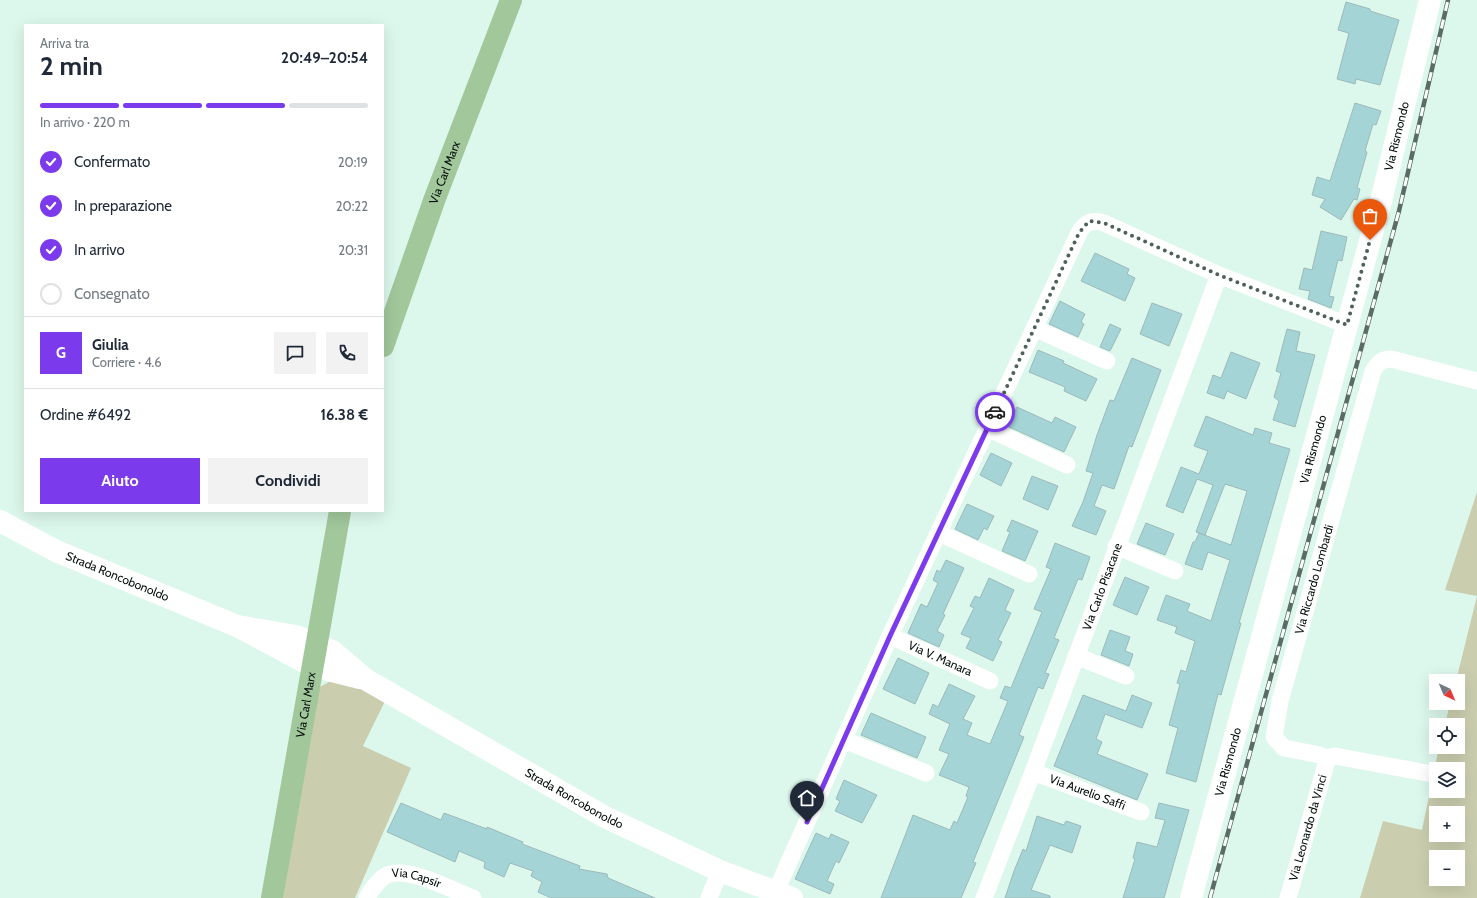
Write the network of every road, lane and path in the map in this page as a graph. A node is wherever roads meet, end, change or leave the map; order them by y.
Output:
1 (511, 0) edge
2 (1430, 0) edge
3 (1219, 275) junction
4 (1347, 325) junction
5 (1034, 328) junction
6 (384, 343) edge
7 (1107, 361) dead end
8 (1477, 381) edge
9 (987, 428) junction
10 (1067, 466) dead end
11 (340, 512) edge
12 (0, 521) edge
13 (939, 532) junction
14 (1116, 546) junction
15 (1175, 571) dead end
16 (1029, 574) dead end
17 (237, 626) junction
18 (890, 636) junction
19 (316, 644) junction
20 (1076, 656) junction
21 (312, 666) junction
22 (1126, 676) dead end
23 (366, 679) junction
24 (990, 681) dead end
25 (844, 740) junction
26 (1325, 758) junction
27 (1034, 772) junction
28 (1429, 773) edge
29 (926, 774) dead end
30 (1141, 812) dead end
31 (720, 871) junction
32 (784, 895) edge
33 (272, 898) edge
34 (367, 898) edge
35 (473, 898) edge
36 (709, 898) edge
37 (984, 898) edge
38 (1191, 898) edge
39 (1288, 898) edge

1 - 6 main road, Via Carl Marx
2 - 4 street, Via Rismondo
3 - 4 street
3 - 5 street
3 - 14 street, Via Carlo Pisacane
4 - 38 street, Via Rismondo
5 - 7 street
5 - 9 street
8 - 26 street, Via Riccardo Lombardi
9 - 10 street
9 - 13 street
11 - 19 main road, Via Carl Marx
12 - 17 street, Strada Roncobonoldo
13 - 16 street
13 - 18 street
14 - 15 street
14 - 20 street, Via Carlo Pisacane
17 - 19 street, Strada Roncobonoldo
17 - 21 street, Strada Roncobonoldo
18 - 24 street, Via V. Manara
18 - 25 street
19 - 21 main road, Via Carl Marx
19 - 23 street, Strada Roncobonoldo
20 - 22 street
20 - 27 street, Via Carlo Pisacane
21 - 23 street, Strada Roncobonoldo
21 - 33 main road, Via Carl Marx
23 - 31 street, Strada Roncobonoldo
25 - 29 street
25 - 32 street
26 - 28 street, Via Riccardo Lombardi
26 - 39 street, Via Leonardo da Vinci
27 - 30 street, Via Aurelio Saffi
27 - 37 street, Via Carlo Pisacane
31 - 32 street, Strada Roncobonoldo
31 - 36 street
34 - 35 street, Via Capsir

